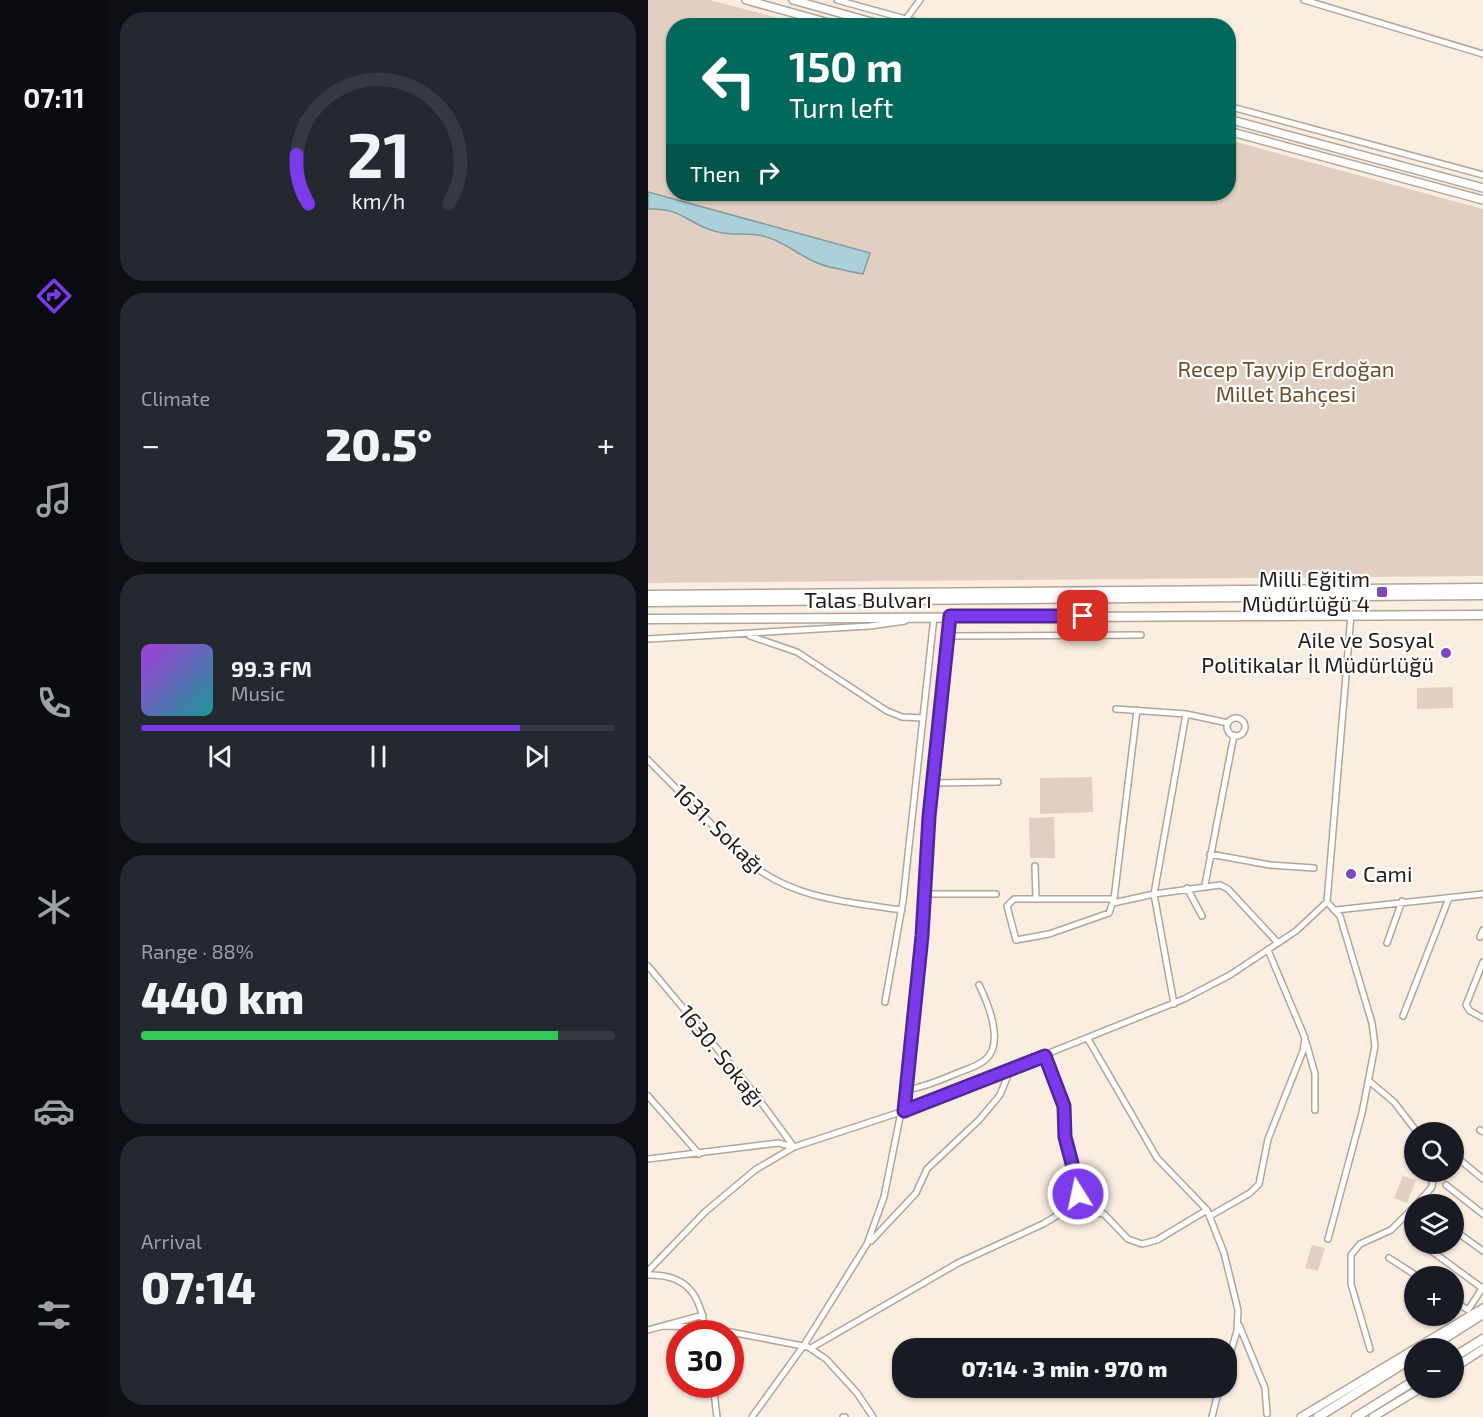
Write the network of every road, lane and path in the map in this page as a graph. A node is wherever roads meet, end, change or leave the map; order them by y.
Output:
1 (746, 0) edge
2 (793, 0) edge
3 (837, 0) edge
4 (920, 0) edge
5 (1304, 0) edge
6 (811, 18) edge
7 (857, 18) edge
8 (902, 18) edge
9 (907, 18) edge
10 (1483, 54) edge
11 (1236, 108) edge
12 (1236, 121) edge
13 (1236, 133) edge
14 (1483, 175) edge
15 (1483, 188) edge
16 (1483, 200) edge
17 (1483, 588) edge
18 (648, 595) edge
19 (1483, 595) edge
20 (648, 602) edge
21 (1351, 614) junction
22 (1483, 615) edge
23 (950, 616) junction
24 (934, 617) junction
25 (648, 619) edge
26 (746, 635) junction
27 (1142, 635) dead end
28 (948, 636) junction
29 (648, 639) edge
30 (1116, 709) dead end
31 (1137, 710) junction
32 (1186, 714) junction
33 (923, 718) junction
34 (1228, 723) junction
35 (1234, 735) junction
36 (648, 760) edge
37 (998, 782) dead end
38 (933, 783) junction
39 (1210, 854) junction
40 (1035, 866) dead end
41 (1314, 868) dead end
42 (1205, 885) junction
43 (1187, 888) junction
44 (924, 894) junction
45 (996, 894) dead end
46 (1154, 894) junction
47 (1483, 894) edge
48 (1449, 898) junction
49 (1036, 899) junction
50 (1113, 901) junction
51 (1327, 902) junction
52 (1402, 902) junction
53 (902, 910) junction
54 (1336, 910) junction
55 (1202, 916) dead end
56 (1483, 930) edge
57 (1480, 937) dead end
58 (1278, 943) junction
59 (1387, 943) dead end
60 (1268, 950) junction
61 (1483, 962) edge
62 (648, 966) edge
63 (979, 985) dead end
64 (885, 1002) dead end
65 (1174, 1004) junction
66 (1403, 1016) dead end
67 (1483, 1018) edge
68 (1305, 1038) junction
69 (1088, 1039) junction
70 (1045, 1056) junction
71 (1010, 1070) junction
72 (1369, 1081) junction
73 (906, 1090) junction
74 (648, 1096) edge
75 (1315, 1110) dead end
76 (902, 1111) junction
77 (1409, 1122) edge
78 (794, 1147) junction
79 (699, 1154) junction
80 (648, 1159) edge
81 (1464, 1163) edge
82 (1483, 1179) edge
83 (1446, 1185) dead end
84 (1070, 1209) junction
85 (1209, 1213) junction
86 (1483, 1214) edge
87 (1404, 1217) edge
88 (1464, 1237) edge
89 (1328, 1239) dead end
90 (867, 1244) junction
91 (1483, 1251) edge
92 (1436, 1254) edge
93 (1389, 1258) dead end
94 (1404, 1268) edge
95 (648, 1273) edge
96 (1483, 1287) edge
97 (1464, 1307) edge
98 (1483, 1308) edge
99 (1483, 1314) edge
100 (703, 1315) junction
101 (704, 1320) edge
102 (1238, 1324) junction
103 (663, 1326) junction
104 (666, 1326) edge
105 (648, 1330) edge
106 (744, 1336) edge
107 (1234, 1338) edge
108 (1445, 1338) edge
109 (1483, 1339) edge
110 (804, 1345) junction
111 (811, 1348) junction
112 (1370, 1349) dead end
113 (1483, 1349) edge
114 (1464, 1351) edge
115 (1464, 1361) edge
116 (1404, 1363) edge
117 (1404, 1387) edge
118 (715, 1398) edge
119 (1217, 1398) edge
120 (1404, 1398) edge
121 (1267, 1414) dead end
122 (717, 1417) edge
123 (752, 1417) edge
124 (873, 1417) edge
125 (1212, 1417) edge
126 (1301, 1417) edge
127 (1318, 1417) edge
128 (1356, 1417) edge
129 (1373, 1417) edge

1 - 6 street
2 - 7 street
3 - 8 street
4 - 9 street
5 - 10 street
11 - 14 street
12 - 15 street
13 - 16 street
17 - 18 main road
19 - 20 main road, Talas Bulvarı
21 - 22 main road, Talas Bulvarı
21 - 23 main road, Talas Bulvarı
21 - 51 street
23 - 24 main road, Talas Bulvarı
23 - 28 street
24 - 25 main road, Talas Bulvarı
24 - 26 street
24 - 33 street
26 - 29 street
26 - 33 street
27 - 28 street
28 - 38 street
30 - 31 street
31 - 32 street
31 - 50 street
32 - 34 street
32 - 46 street
33 - 53 street
34 - 35 street
34 - 35 street
35 - 39 street
36 - 53 street, 1631. Sokağı
37 - 38 street
38 - 44 street
39 - 41 street
39 - 42 street
40 - 49 street
42 - 43 street
42 - 58 street
43 - 46 street
43 - 55 street
44 - 45 street
44 - 73 street
46 - 50 street
46 - 65 street
47 - 48 street
48 - 52 street
48 - 66 street
49 - 50 street
49 - 50 street
51 - 54 street
51 - 58 street
52 - 54 street
52 - 59 street
53 - 64 street
54 - 72 street
56 - 57 street
58 - 60 street
60 - 65 street
60 - 68 street
61 - 67 street
62 - 78 street, 1630. Sokağı
63 - 73 street
65 - 69 street
68 - 75 street
68 - 85 street
69 - 70 street
69 - 85 street
70 - 71 street
70 - 84 street
71 - 76 street
71 - 90 street
72 - 77 street
72 - 89 street
73 - 76 street
74 - 79 street
76 - 78 street
76 - 90 street
78 - 79 street
78 - 95 street
79 - 80 street
81 - 82 street
83 - 86 street
84 - 85 street
84 - 111 street
85 - 102 street
87 - 112 street
88 - 91 street
90 - 110 street
92 - 96 street
93 - 94 street
95 - 100 street
96 - 97 street
98 - 126 street
99 - 108 main road
100 - 101 street
100 - 103 street
102 - 107 street
102 - 121 street
103 - 104 street
103 - 105 street
106 - 110 street
109 - 114 main road
110 - 111 street
110 - 123 street
111 - 124 street
113 - 115 street
116 - 127 main road
117 - 128 main road
118 - 122 street
119 - 125 street
120 - 129 street

